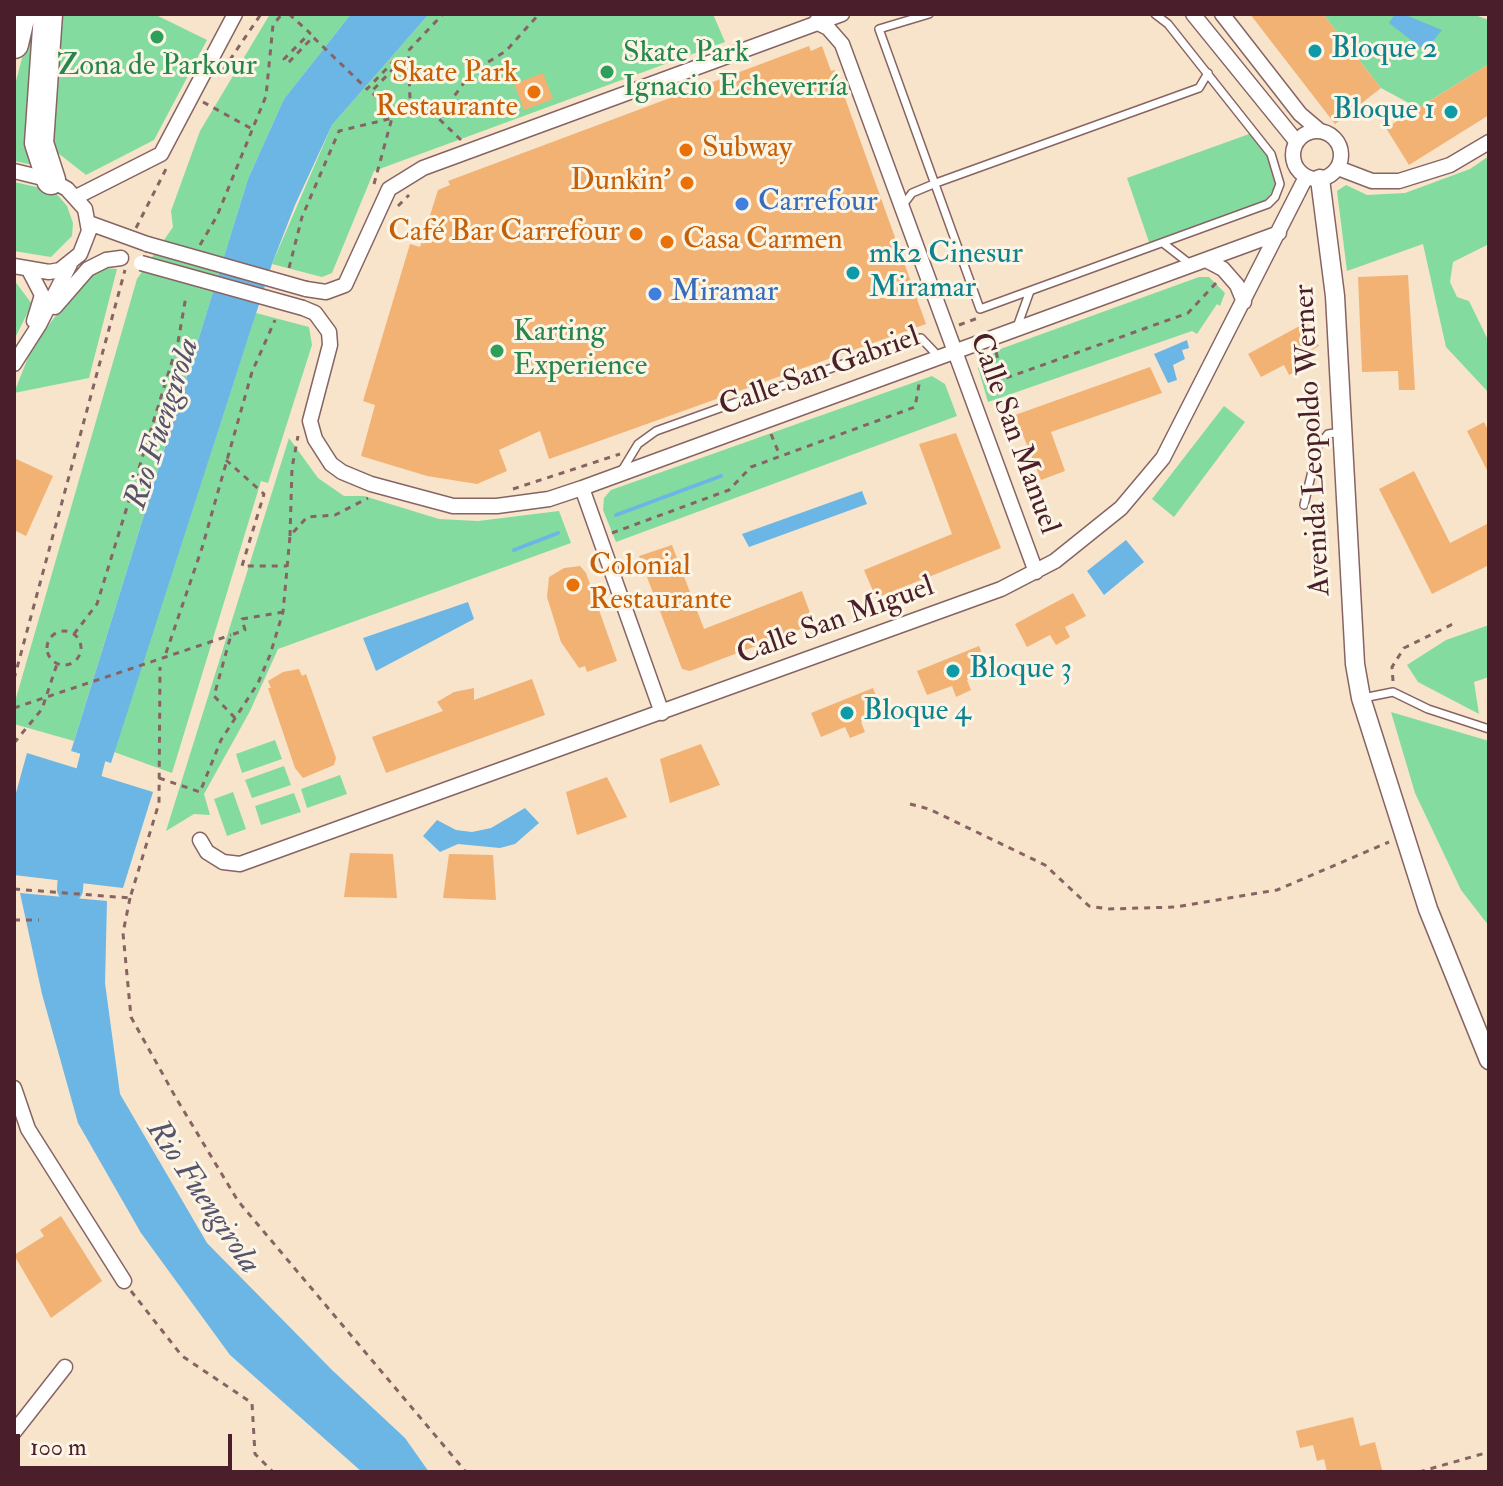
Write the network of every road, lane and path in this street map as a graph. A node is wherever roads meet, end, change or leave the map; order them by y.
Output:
1 (21, 14) edge
2 (48, 14) edge
3 (235, 14) edge
4 (261, 14) edge
5 (282, 14) edge
6 (289, 14) edge
7 (443, 14) edge
8 (842, 14) edge
9 (849, 14) edge
10 (901, 14) edge
11 (929, 14) edge
12 (1155, 14) edge
13 (1193, 14) edge
14 (1222, 14) edge
15 (911, 19) junction
16 (816, 22) junction
17 (14, 44) edge
18 (842, 44) junction
19 (1208, 73) junction
20 (219, 76) dead end
21 (202, 101) dead end
22 (394, 116) junction
23 (252, 129) junction
24 (1320, 131) junction
25 (1296, 141) junction
26 (1489, 142) edge
27 (173, 155) dead end
28 (1338, 168) junction
29 (14, 171) edge
30 (1313, 178) junction
31 (51, 180) junction
32 (936, 183) junction
33 (373, 188) dead end
34 (76, 197) junction
35 (902, 206) junction
36 (89, 223) junction
37 (1279, 233) junction
38 (140, 243) junction
39 (1163, 243) junction
40 (200, 245) dead end
41 (75, 259) junction
42 (130, 260) junction
43 (1199, 262) junction
44 (22, 268) edge
45 (289, 268) dead end
46 (1216, 283) dead end
47 (1030, 291) junction
48 (186, 296) dead end
49 (1244, 302) junction
50 (987, 314) dead end
51 (275, 320) dead end
52 (39, 325) junction
53 (1017, 329) junction
54 (947, 330) junction
55 (26, 344) junction
56 (995, 351) dead end
57 (948, 355) junction
58 (14, 364) edge
59 (1003, 379) junction
60 (921, 381) dead end
61 (995, 382) dead end
62 (310, 421) junction
63 (1344, 431) junction
64 (771, 434) dead end
65 (634, 449) junction
66 (780, 456) junction
67 (226, 460) junction
68 (620, 474) junction
69 (371, 484) junction
70 (582, 488) junction
71 (505, 492) dead end
72 (1304, 505) dead end
73 (612, 533) dead end
74 (290, 536) junction
75 (287, 566) junction
76 (1036, 572) junction
77 (283, 612) junction
78 (1457, 622) dead end
79 (74, 634) junction
80 (231, 635) junction
81 (166, 653) dead end
82 (57, 664) junction
83 (160, 667) dead end
84 (14, 679) edge
85 (1393, 692) junction
86 (1361, 698) junction
87 (14, 708) edge
88 (662, 713) junction
89 (235, 718) junction
90 (1489, 729) edge
91 (14, 743) edge
92 (159, 778) junction
93 (910, 804) dead end
94 (1403, 835) junction
95 (200, 840) dead end
96 (14, 889) edge
97 (130, 898) junction
98 (14, 920) edge
99 (39, 920) dead end
100 (1489, 1060) edge
101 (14, 1088) edge
102 (124, 1281) joint
103 (65, 1367) dead end
104 (14, 1432) edge
105 (1489, 1452) edge
106 (273, 1472) edge
107 (466, 1472) edge
108 (1419, 1472) edge

1 - 17 highway
2 - 31 highway
3 - 34 street
4 - 20 path
5 - 23 path
6 - 22 path
7 - 22 path
8 - 16 street
9 - 18 street
10 - 15 lane
11 - 15 lane
12 - 19 lane
13 - 25 street
14 - 24 street
15 - 32 lane
16 - 18 street, Calle San Manuel
16 - 38 street, bridge
18 - 35 street, Calle San Manuel
19 - 32 lane
19 - 39 lane
21 - 23 path
22 - 33 path
22 - 45 path
23 - 40 path
24 - 25 street
24 - 28 street
25 - 30 street
26 - 28 street
27 - 38 path
28 - 30 street
29 - 31 street
30 - 37 street, Calle San Miguel
30 - 63 street, Avenida Leopoldo Werner
31 - 34 street
32 - 35 lane
32 - 47 lane
34 - 36 street
35 - 54 street, Calle San Manuel
36 - 38 street
36 - 41 street
37 - 43 street, Calle San Gabriel
37 - 49 street, Calle San Miguel
39 - 43 lane
39 - 47 lane
41 - 42 street
41 - 44 street
41 - 52 street
42 - 52 street
42 - 62 street, bridge
42 - 84 path
43 - 49 street
43 - 53 street, Calle San Gabriel
44 - 55 street
46 - 59 path
47 - 53 lane
48 - 79 path
49 - 76 street, Calle San Miguel
50 - 54 path
51 - 67 path
52 - 55 street
53 - 57 street, Calle San Gabriel
54 - 57 street, Calle San Manuel
55 - 58 street
56 - 59 path
57 - 65 lane
57 - 68 street, Calle San Gabriel
57 - 76 street, Calle San Manuel
59 - 61 path
60 - 66 path
62 - 69 street, Calle San Gabriel
62 - 74 path
63 - 72 lane
63 - 86 street, Avenida Leopoldo Werner
64 - 66 path
65 - 68 lane
65 - 71 path
66 - 73 path
67 - 75 path
67 - 81 path
68 - 70 street, Calle San Gabriel
69 - 70 street, Calle San Gabriel
69 - 74 path
70 - 88 street
74 - 75 path
75 - 77 path
76 - 88 street, Calle San Miguel
77 - 80 path
77 - 89 path
78 - 85 path
79 - 82 path
79 - 82 path
80 - 87 path, bridge
80 - 89 path
82 - 91 path
83 - 92 path
85 - 86 lane
85 - 90 lane
86 - 94 street, Avenida Leopoldo Werner
88 - 95 street, Calle San Miguel
89 - 92 path
92 - 97 path
93 - 94 path
94 - 100 street, Avenida Leopoldo Werner
96 - 97 path
97 - 107 path
98 - 99 path
101 - 102 street
102 - 106 path
103 - 104 street
105 - 108 path

